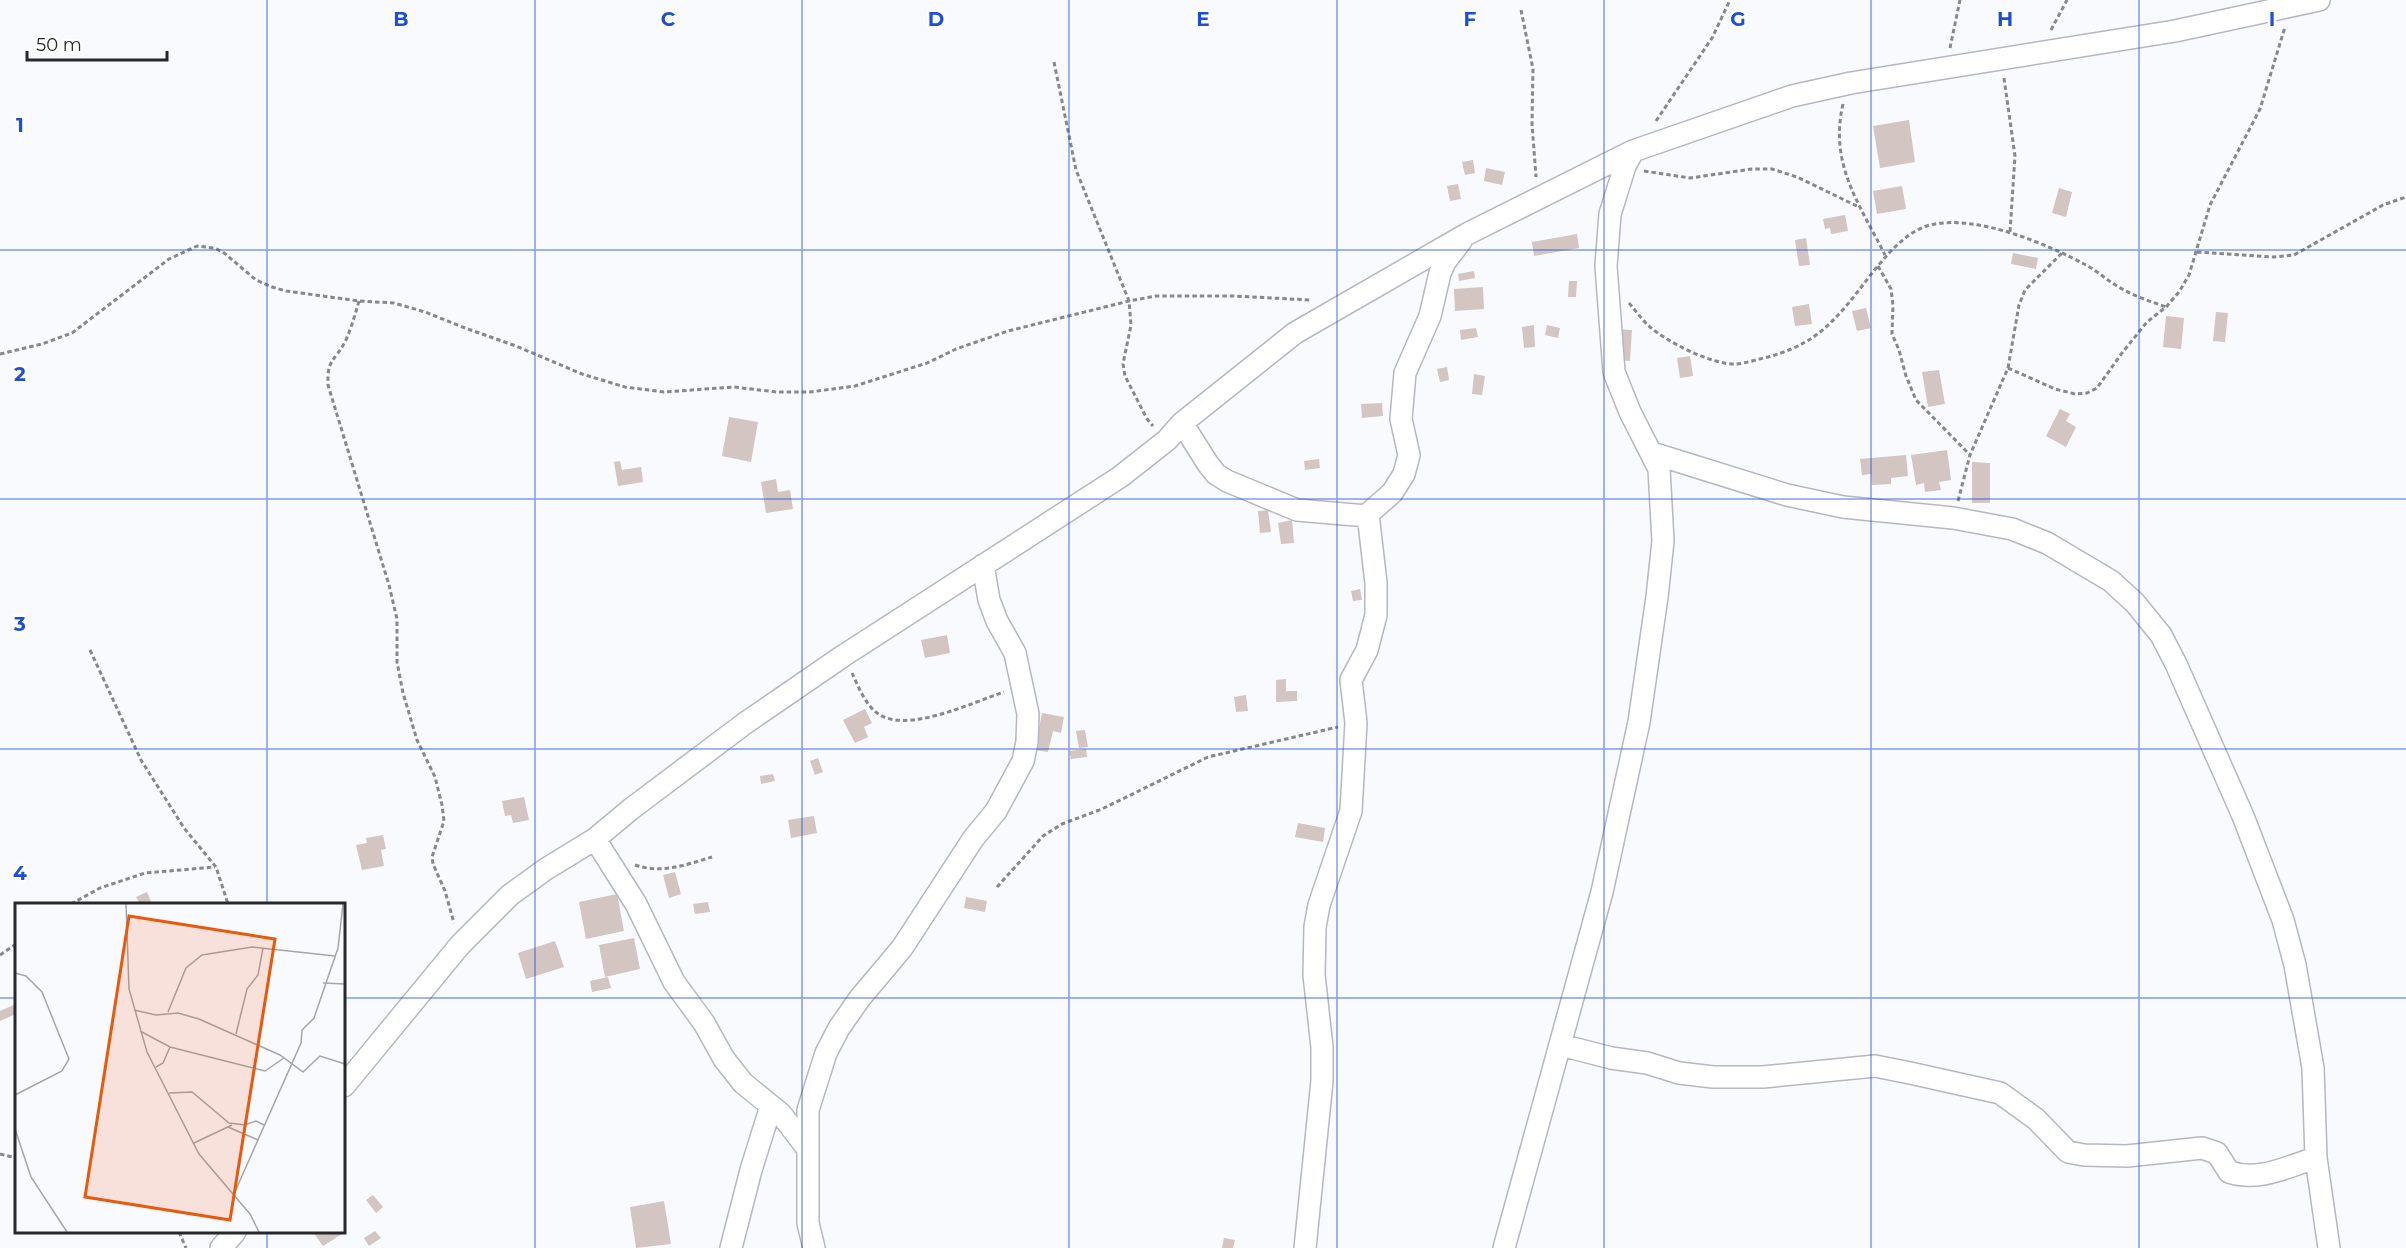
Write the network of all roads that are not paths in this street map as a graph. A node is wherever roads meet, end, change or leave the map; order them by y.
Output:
1 (2319, 0) edge
2 (1629, 159) junction
3 (1467, 234) junction
4 (1182, 423) junction
5 (1652, 453) junction
6 (1367, 516) junction
7 (983, 565) junction
8 (595, 839) junction
9 (1561, 1045) junction
10 (345, 1085) edge
11 (771, 1106) junction
12 (807, 1148) junction
13 (2316, 1158) junction
14 (731, 1248) edge
15 (814, 1248) edge
16 (1305, 1248) edge
17 (1504, 1248) edge
18 (2329, 1248) edge

1 - 2 street
2 - 3 street
2 - 5 street
3 - 4 street
3 - 6 street
4 - 6 street
4 - 7 street
5 - 9 street
5 - 13 street
6 - 16 street
7 - 8 street
7 - 12 street
8 - 10 street
8 - 11 street
9 - 13 street
9 - 17 street
11 - 12 street
11 - 14 street
12 - 15 street
13 - 18 street

